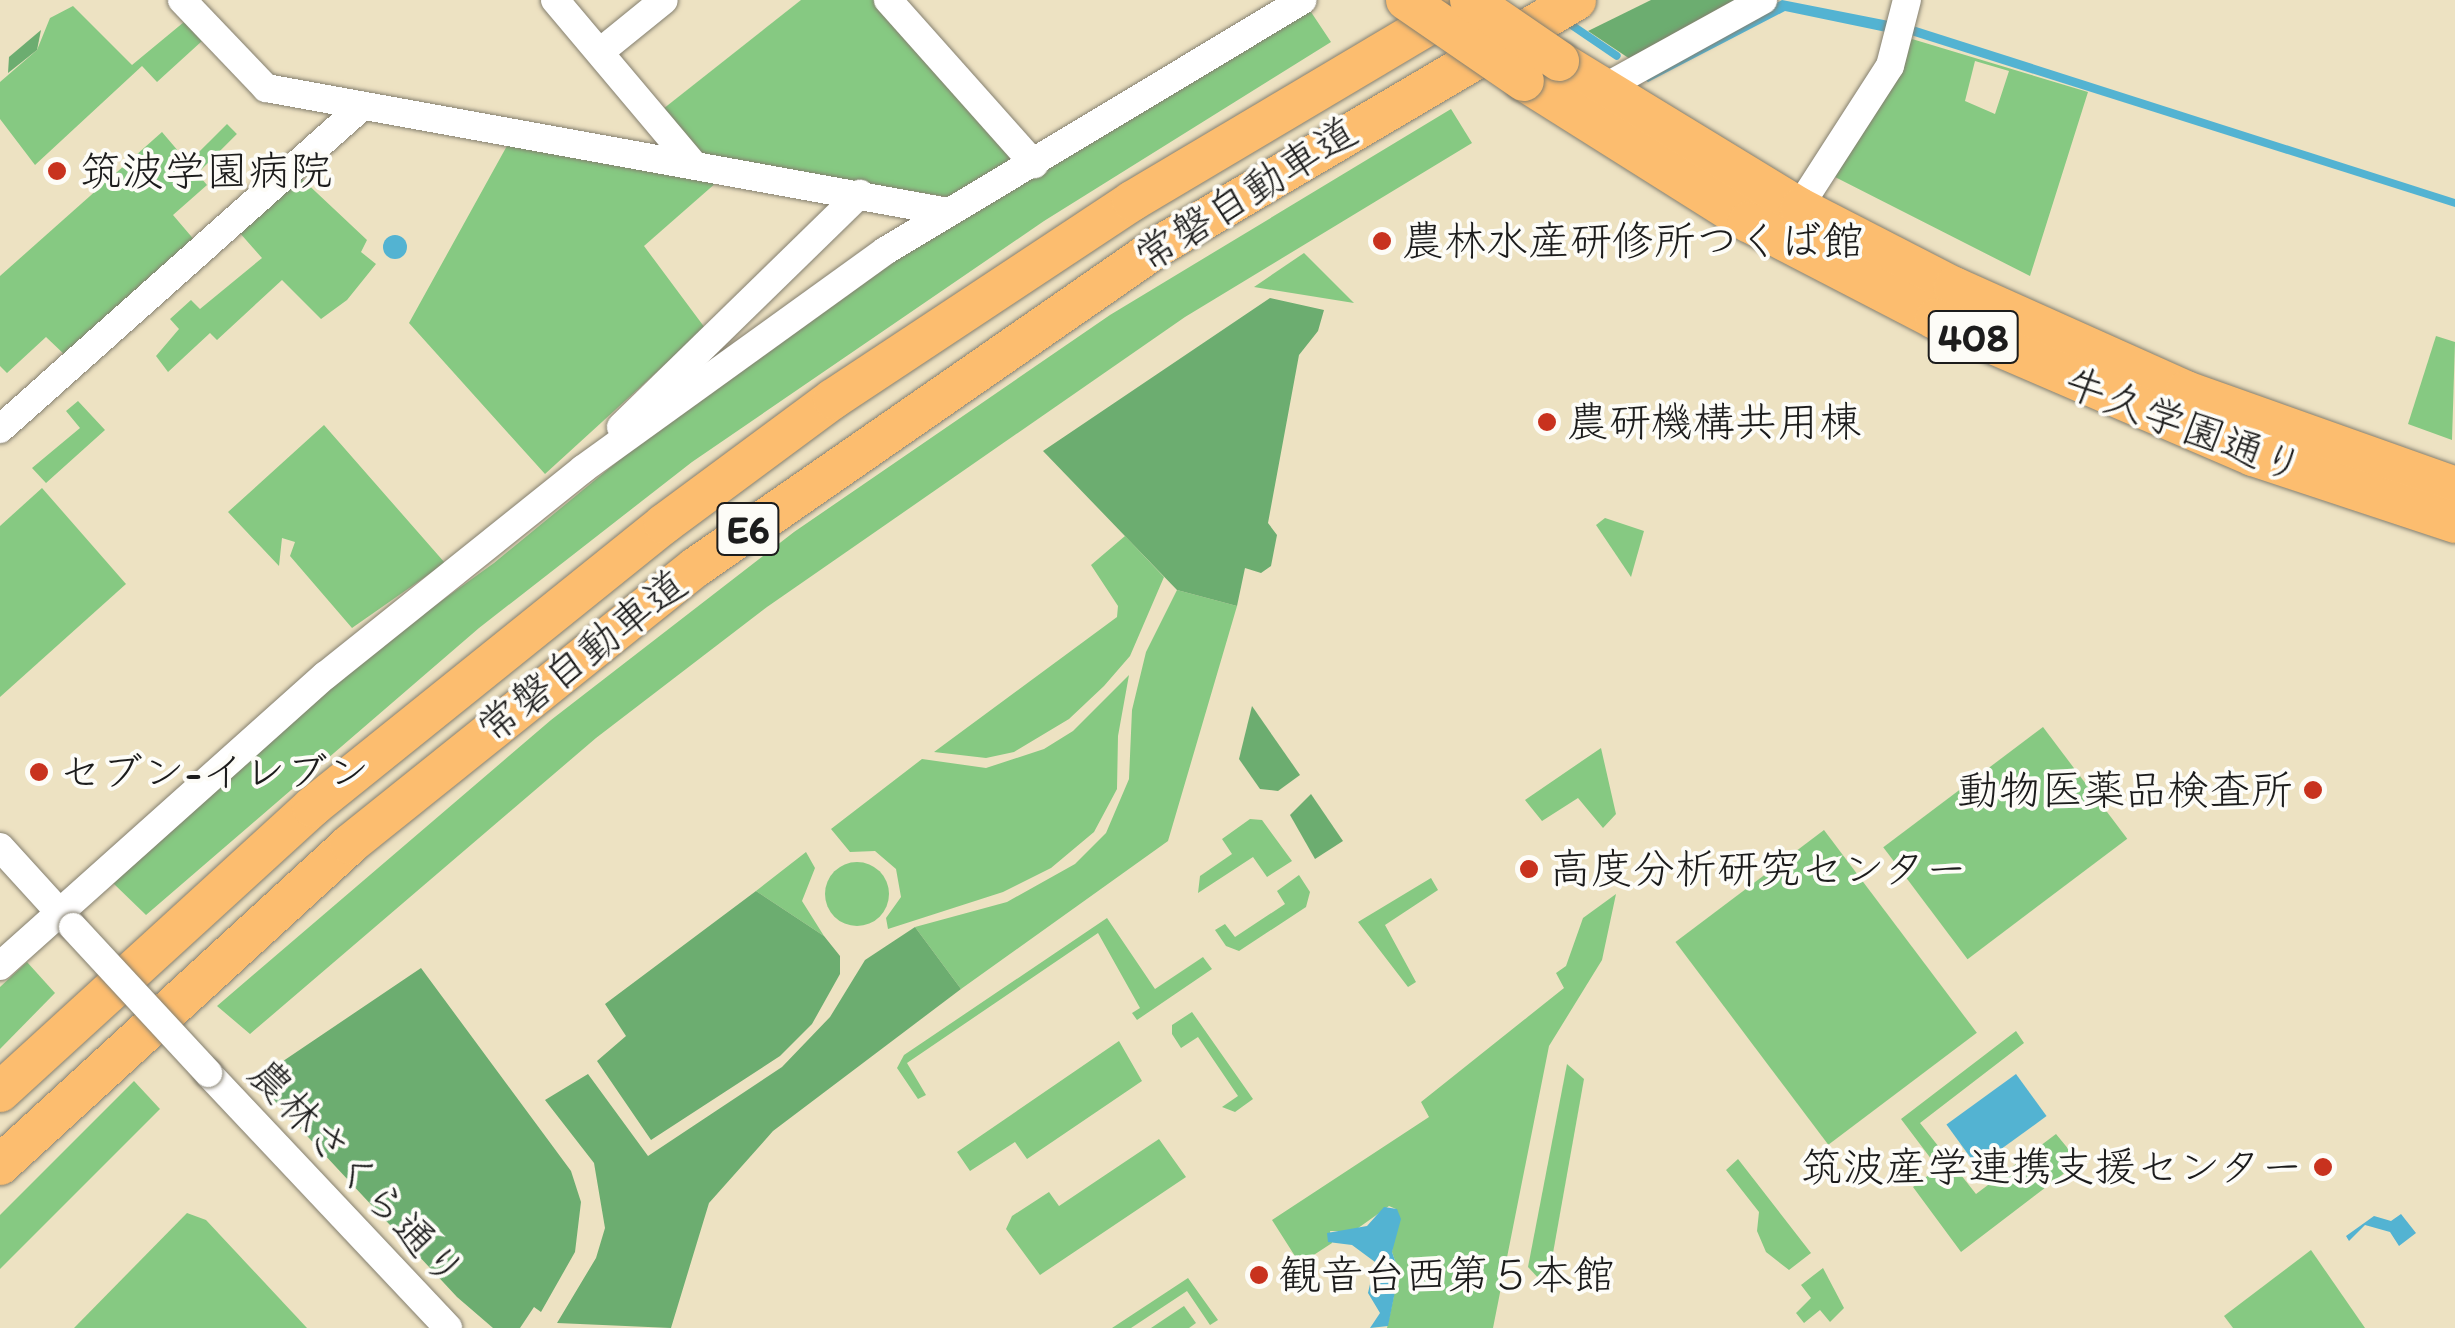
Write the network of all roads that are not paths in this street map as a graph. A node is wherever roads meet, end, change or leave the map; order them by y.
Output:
1 (182, 0) edge
2 (555, 0) edge
3 (664, 0) edge
4 (888, 0) edge
5 (1302, 0) edge
6 (1406, 0) edge
7 (1471, 0) edge
8 (1576, 0) edge
9 (1763, 0) edge
10 (1907, 0) edge
11 (600, 52) junction
12 (1542, 71) junction
13 (1602, 89) junction
14 (362, 106) junction
15 (1034, 164) junction
16 (694, 165) junction
17 (860, 194) junction
18 (948, 212) junction
19 (1788, 223) junction
20 (0, 429) edge
21 (583, 469) junction
22 (2455, 487) edge
23 (2455, 524) edge
24 (0, 847) edge
25 (66, 919) junction
26 (0, 966) edge
27 (0, 1092) edge
28 (0, 1165) edge
29 (448, 1328) edge

1 - 14 street
2 - 11 street
3 - 11 street
4 - 15 street
5 - 15 street
6 - 12 highway, 牛久学園通り / 408, bridge
7 - 12 highway, 牛久学園通り / 408, bridge
7 - 27 highway, 常磐自動車道 / E6
8 - 28 highway, 常磐自動車道 / E6
9 - 13 street
10 - 19 street
11 - 16 street
12 - 13 highway, 牛久学園通り / 408
12 - 19 highway, 牛久学園通り / 408
13 - 19 highway, 牛久学園通り / 408
14 - 16 street
14 - 20 street
15 - 18 street
16 - 17 street
17 - 18 street
17 - 21 street
18 - 21 street
19 - 22 highway, 牛久学園通り / 408
19 - 23 highway, 牛久学園通り / 408
21 - 25 street
24 - 25 street, 農林さくら通り
25 - 26 street
25 - 29 street, 農林さくら通り, bridge

